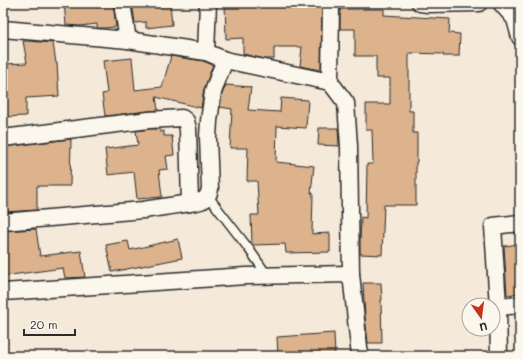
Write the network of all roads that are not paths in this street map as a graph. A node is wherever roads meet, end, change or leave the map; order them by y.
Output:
1 (122, 3) edge
2 (208, 3) edge
3 (331, 3) edge
4 (420, 3) edge
5 (480, 3) edge
6 (501, 3) edge
7 (3, 29) edge
8 (520, 37) edge
9 (128, 40) junction
10 (206, 52) junction
11 (225, 60) junction
12 (330, 82) junction
13 (3, 138) edge
14 (208, 196) junction
15 (190, 203) junction
16 (3, 222) edge
17 (520, 223) edge
18 (351, 274) junction
19 (267, 276) junction
20 (3, 292) edge
21 (497, 297) edge
22 (520, 305) edge
23 (501, 308) edge
24 (499, 337) edge
25 (360, 356) edge
26 (499, 356) edge

1 - 9 street
2 - 10 street
3 - 12 street
4 - 5 street
6 - 8 street
7 - 9 street
9 - 10 street
10 - 11 street
11 - 12 street
11 - 14 street
12 - 18 street
13 - 15 street
14 - 15 street
14 - 19 lane
15 - 16 street
17 - 21 street
18 - 19 street
18 - 25 street
19 - 20 street
22 - 23 street
24 - 26 street

